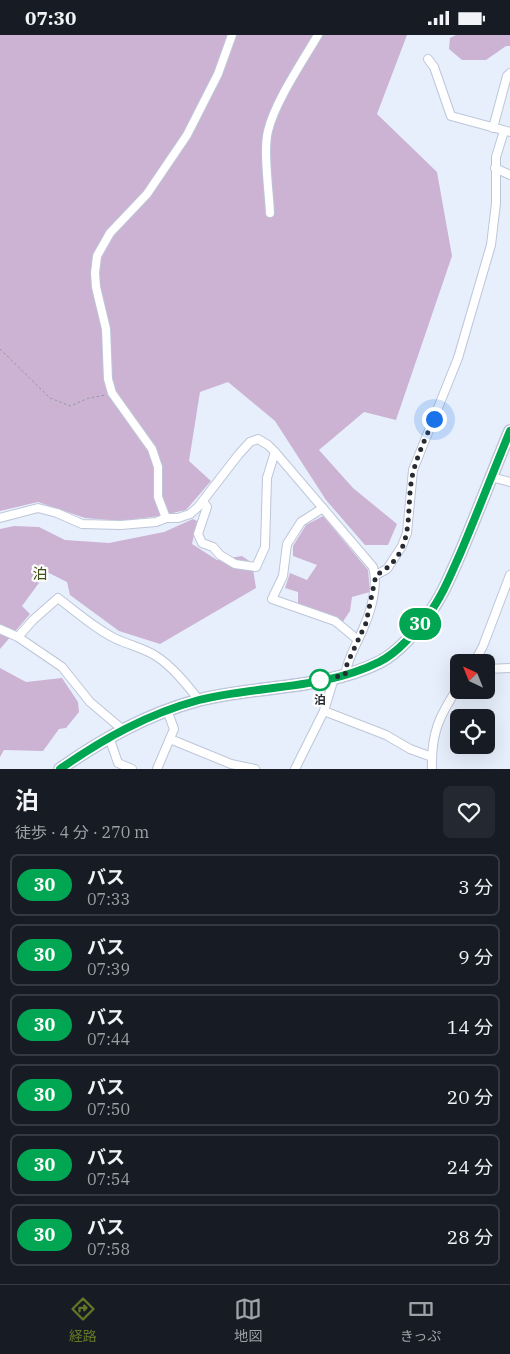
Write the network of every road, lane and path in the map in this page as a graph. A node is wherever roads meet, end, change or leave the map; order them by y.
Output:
1 (232, 35) edge
2 (318, 35) edge
3 (428, 59) dead end
4 (510, 73) edge
5 (493, 128) junction
6 (507, 132) edge
7 (495, 168) junction
8 (510, 175) edge
9 (270, 213) dead end
10 (0, 349) edge
11 (112, 393) junction
12 (510, 431) edge
13 (275, 452) junction
14 (491, 477) junction
15 (510, 482) edge
16 (203, 501) junction
17 (323, 508) junction
18 (0, 518) edge
19 (166, 518) junction
20 (376, 575) junction
21 (510, 575) edge
22 (0, 629) edge
23 (18, 637) junction
24 (358, 640) junction
25 (478, 654) edge
26 (510, 668) edge
27 (495, 669) edge
28 (340, 677) junction
29 (451, 699) edge
30 (199, 700) junction
31 (167, 710) junction
32 (324, 711) junction
33 (122, 729) junction
34 (109, 737) junction
35 (170, 739) junction
36 (432, 757) junction
37 (60, 769) edge
38 (132, 769) edge
39 (158, 769) edge
40 (254, 769) edge
41 (295, 769) edge
42 (432, 769) edge

1 - 11 street
2 - 9 street
3 - 5 street
4 - 5 street
5 - 6 street
6 - 7 street
7 - 8 street
7 - 20 street
10 - 11 path
11 - 19 street
12 - 14 highway
13 - 16 street
13 - 16 street
13 - 17 street
14 - 15 street
14 - 28 highway
16 - 19 street
17 - 20 street
17 - 24 street
18 - 19 street
20 - 24 street
21 - 25 street
22 - 23 street
23 - 30 street
23 - 33 street
24 - 28 street
26 - 27 street
28 - 30 highway
28 - 32 street
29 - 36 street
30 - 31 highway
31 - 33 highway
31 - 35 street
32 - 36 street
32 - 41 street
33 - 34 highway
34 - 37 highway
34 - 38 street
35 - 39 street
35 - 40 street
36 - 42 street

